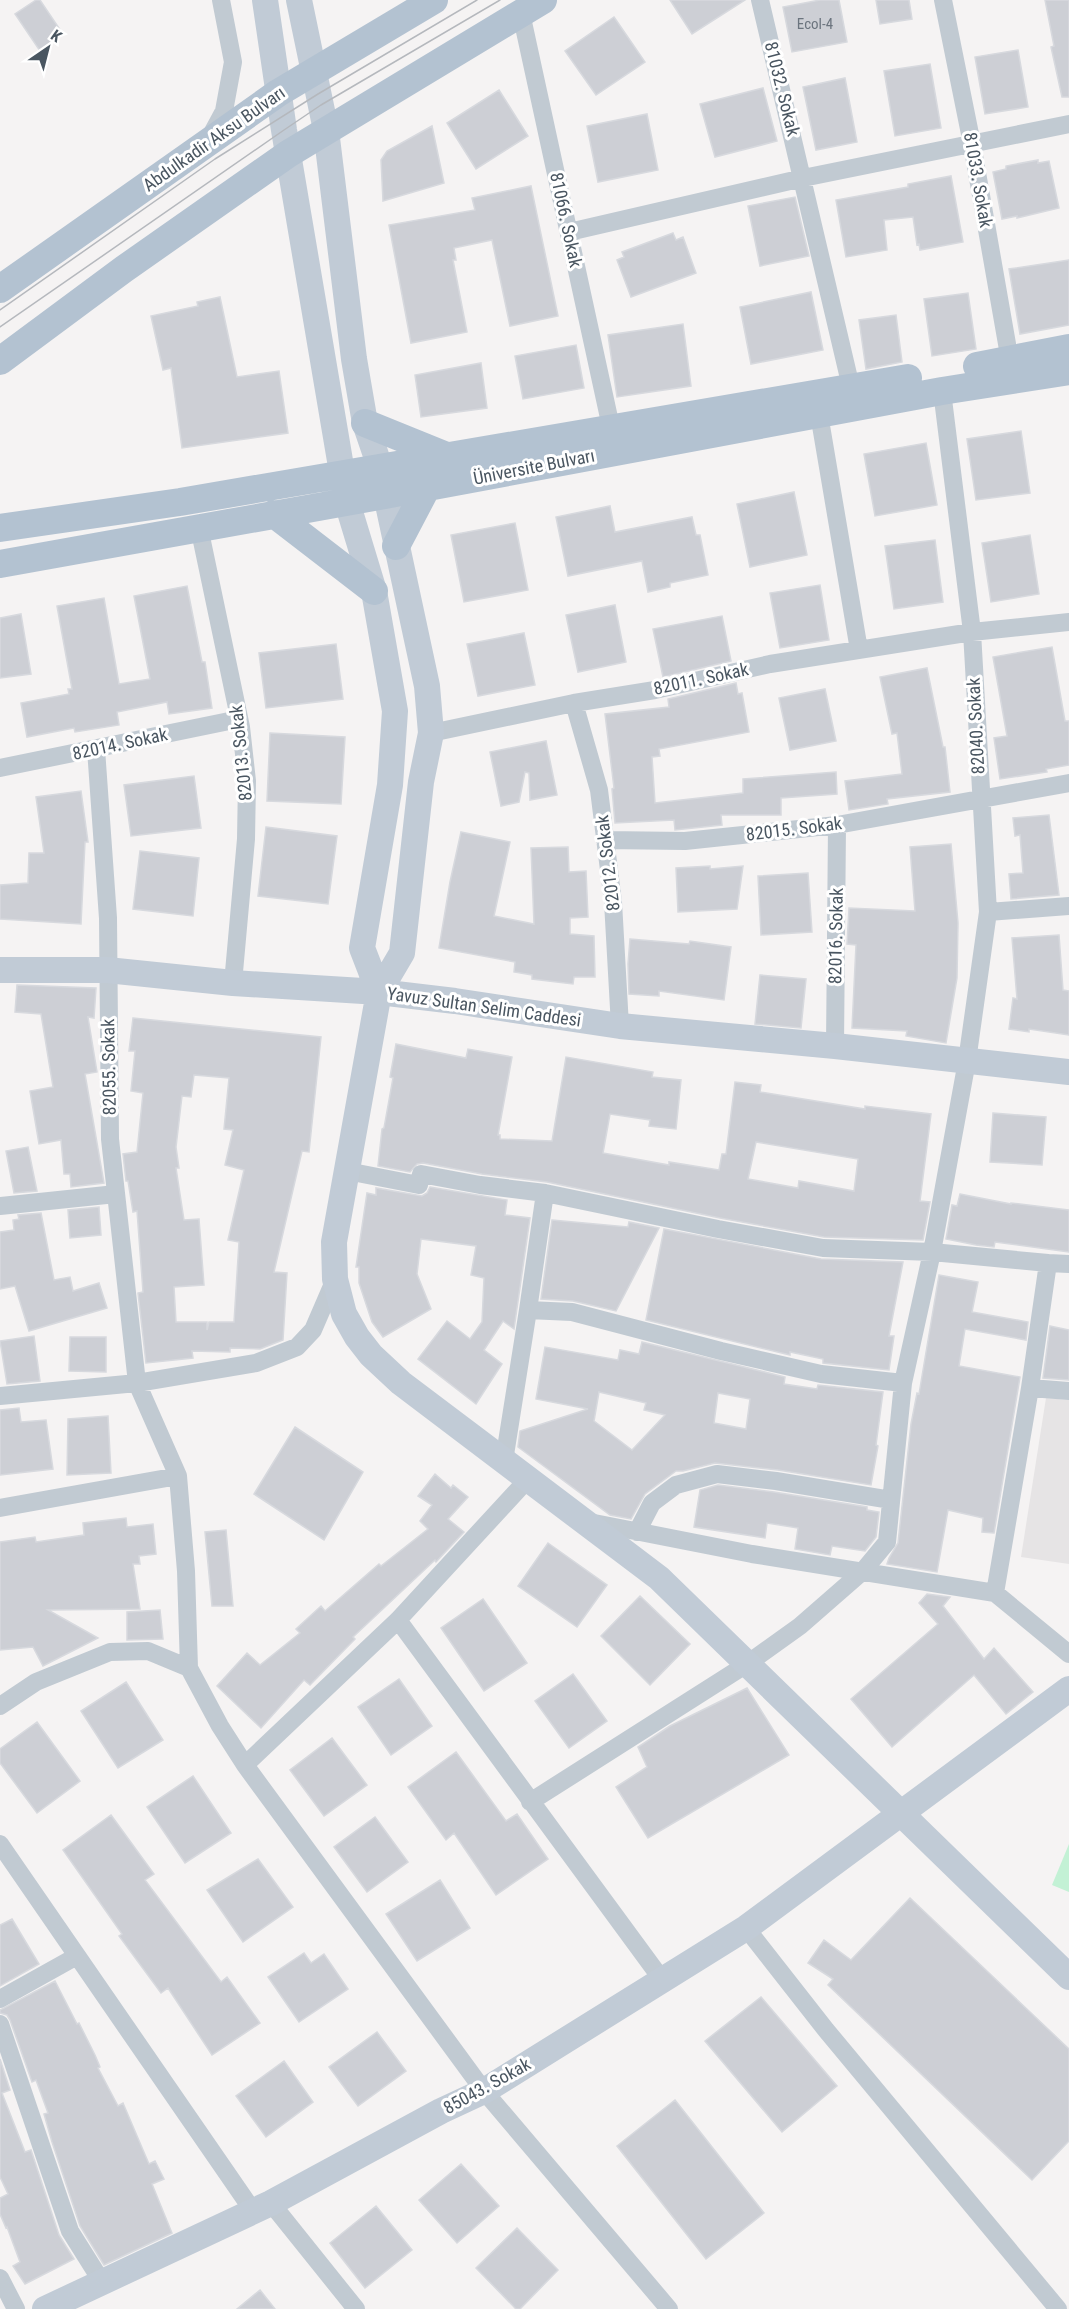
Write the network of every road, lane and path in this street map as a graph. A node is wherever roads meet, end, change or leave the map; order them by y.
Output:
1 (220, 0) edge
2 (266, 0) edge
3 (298, 0) edge
4 (435, 0) edge
5 (760, 0) edge
6 (943, 0) edge
7 (532, 6) edge
8 (313, 72) junction
9 (278, 93) junction
10 (1069, 124) edge
11 (326, 130) junction
12 (207, 141) junction
13 (972, 144) junction
14 (288, 154) junction
15 (803, 178) junction
16 (569, 232) junction
17 (0, 289) edge
18 (1069, 348) edge
19 (1010, 360) junction
20 (0, 361) edge
21 (1069, 371) edge
22 (851, 387) junction
23 (942, 391) junction
24 (819, 414) junction
25 (365, 423) junction
26 (611, 427) junction
27 (444, 455) junction
28 (380, 467) junction
29 (343, 474) junction
30 (427, 488) junction
31 (385, 495) junction
32 (347, 502) junction
33 (274, 514) junction
34 (199, 527) junction
35 (0, 528) edge
36 (396, 546) junction
37 (0, 564) edge
38 (375, 591) junction
39 (1069, 622) edge
40 (972, 632) junction
41 (859, 650) junction
42 (574, 703) junction
43 (239, 719) junction
44 (431, 734) junction
45 (96, 749) junction
46 (0, 768) edge
47 (1069, 783) edge
48 (980, 799) junction
49 (837, 825) junction
50 (605, 840) junction
51 (1069, 906) edge
52 (988, 912) junction
53 (0, 970) edge
54 (107, 970) junction
55 (232, 983) junction
56 (379, 992) junction
57 (620, 1026) junction
58 (835, 1046) junction
59 (967, 1061) junction
60 (1069, 1072) edge
61 (346, 1171) junction
62 (546, 1193) junction
63 (116, 1194) junction
64 (0, 1206) edge
65 (932, 1252) junction
66 (1048, 1263) junction
67 (1069, 1264) edge
68 (335, 1279) junction
69 (528, 1310) junction
70 (137, 1383) junction
71 (903, 1383) junction
72 (1030, 1388) junction
73 (1069, 1391) edge
74 (0, 1396) edge
75 (504, 1461) junction
76 (178, 1476) junction
77 (528, 1479) junction
78 (891, 1500) junction
79 (0, 1508) edge
80 (583, 1521) junction
81 (637, 1532) junction
82 (863, 1571) junction
83 (995, 1593) junction
84 (398, 1620) junction
85 (1069, 1654) edge
86 (747, 1664) junction
87 (189, 1668) junction
88 (1069, 1689) edge
89 (0, 1706) edge
90 (245, 1765) junction
91 (530, 1802) junction
92 (901, 1814) junction
93 (0, 1844) edge
94 (6, 1863) edge
95 (746, 1928) junction
96 (77, 1956) junction
97 (1069, 1977) edge
98 (663, 1981) junction
99 (0, 1999) edge
100 (0, 2024) edge
101 (484, 2091) junction
102 (262, 2207) junction
103 (0, 2278) edge
104 (102, 2282) junction
105 (61, 2306) edge
106 (16, 2309) edge
107 (357, 2309) edge
108 (669, 2309) edge
109 (1058, 2309) edge

1 - 12 street
2 - 9 main road
3 - 8 main road
4 - 8 main road, Abdulkadir Aksu Bulvarı
5 - 15 street, 81032. Sokak
6 - 13 street, 81033. Sokak
7 - 11 main road
7 - 16 street, 81066. Sokak
8 - 9 main road, Abdulkadir Aksu Bulvarı
8 - 11 main road
9 - 12 main road, Abdulkadir Aksu Bulvarı
9 - 14 main road
10 - 13 street
11 - 14 main road
11 - 25 main road
12 - 17 main road, Abdulkadir Aksu Bulvarı
13 - 15 street
13 - 19 street, 81033. Sokak
14 - 20 main road
14 - 29 main road
15 - 16 street
15 - 22 street, 81032. Sokak
16 - 26 street, 81066. Sokak
18 - 19 main road, Üniversite Bulvarı
19 - 22 main road, Üniversite Bulvarı
21 - 23 main road, Üniversite Bulvarı
22 - 26 main road, Üniversite Bulvarı
23 - 24 main road, Üniversite Bulvarı
23 - 40 street, 82040. Sokak
24 - 30 main road, Üniversite Bulvarı
24 - 41 street
25 - 27 main road
25 - 28 main road
26 - 27 main road, Üniversite Bulvarı
27 - 28 main road, Üniversite Bulvarı
28 - 29 main road, Üniversite Bulvarı
28 - 31 main road
29 - 32 main road
29 - 35 main road, Üniversite Bulvarı
30 - 31 main road, Üniversite Bulvarı
30 - 36 main road
31 - 32 main road, Üniversite Bulvarı
31 - 36 main road
32 - 33 main road, Üniversite Bulvarı
32 - 38 main road
33 - 34 main road, Üniversite Bulvarı
33 - 38 main road
34 - 37 main road, Üniversite Bulvarı
34 - 43 street, 82013. Sokak
36 - 44 main road
38 - 56 main road
39 - 40 street, 82011. Sokak
40 - 41 street, 82011. Sokak
40 - 48 street, 82040. Sokak
41 - 42 street, 82011. Sokak
42 - 44 street, 82011. Sokak
42 - 50 street, 82012. Sokak
43 - 45 street, 82014. Sokak
43 - 55 street, 82013. Sokak
44 - 56 main road
45 - 46 street, 82014. Sokak
45 - 54 street, 82055. Sokak
47 - 48 street, 82015. Sokak
48 - 49 street, 82015. Sokak
48 - 52 street, 82040. Sokak
49 - 50 street, 82015. Sokak
49 - 58 street, 82016. Sokak
50 - 57 street, 82012. Sokak
51 - 52 street
52 - 59 street, 82040. Sokak
53 - 54 main road, Yavuz Sultan Selim Caddesi
54 - 55 main road, Yavuz Sultan Selim Caddesi
54 - 63 street, 82055. Sokak
55 - 56 main road, Yavuz Sultan Selim Caddesi
56 - 57 main road, Yavuz Sultan Selim Caddesi
56 - 61 main road
57 - 58 main road, Yavuz Sultan Selim Caddesi
58 - 59 main road, Yavuz Sultan Selim Caddesi
59 - 60 main road, Yavuz Sultan Selim Caddesi
59 - 65 street, 82040. Sokak
61 - 62 street
61 - 68 main road
62 - 65 street
62 - 69 street
63 - 64 street
63 - 70 street, 82055. Sokak
65 - 66 street
65 - 71 street, 82040. Sokak
66 - 67 street
66 - 72 street
68 - 70 street
68 - 75 main road
69 - 71 street
69 - 75 street
70 - 74 street
70 - 76 street, 82055. Sokak
71 - 78 street, 82040. Sokak
72 - 73 street
72 - 83 street
75 - 77 main road
76 - 79 street
76 - 87 street, 82055. Sokak
77 - 80 main road
77 - 84 street
78 - 81 street
78 - 82 street, 82040. Sokak
80 - 81 street
80 - 86 main road
81 - 82 street
82 - 83 street
82 - 86 street, 82040. Sokak
83 - 85 street
84 - 90 street
84 - 91 street
86 - 91 street, 82040. Sokak
86 - 92 main road
87 - 89 street
87 - 90 street
88 - 92 main road, 85043. Sokak
90 - 101 street
91 - 98 street
92 - 95 main road, 85043. Sokak
92 - 97 main road
93 - 94 street
94 - 96 street
95 - 98 main road, 85043. Sokak
95 - 109 street
96 - 99 street
96 - 102 street
98 - 101 main road, 85043. Sokak
100 - 104 street
101 - 102 main road, 85043. Sokak
101 - 108 street
102 - 104 main road, 85043. Sokak
102 - 107 street
103 - 106 street
104 - 105 main road, 85043. Sokak

